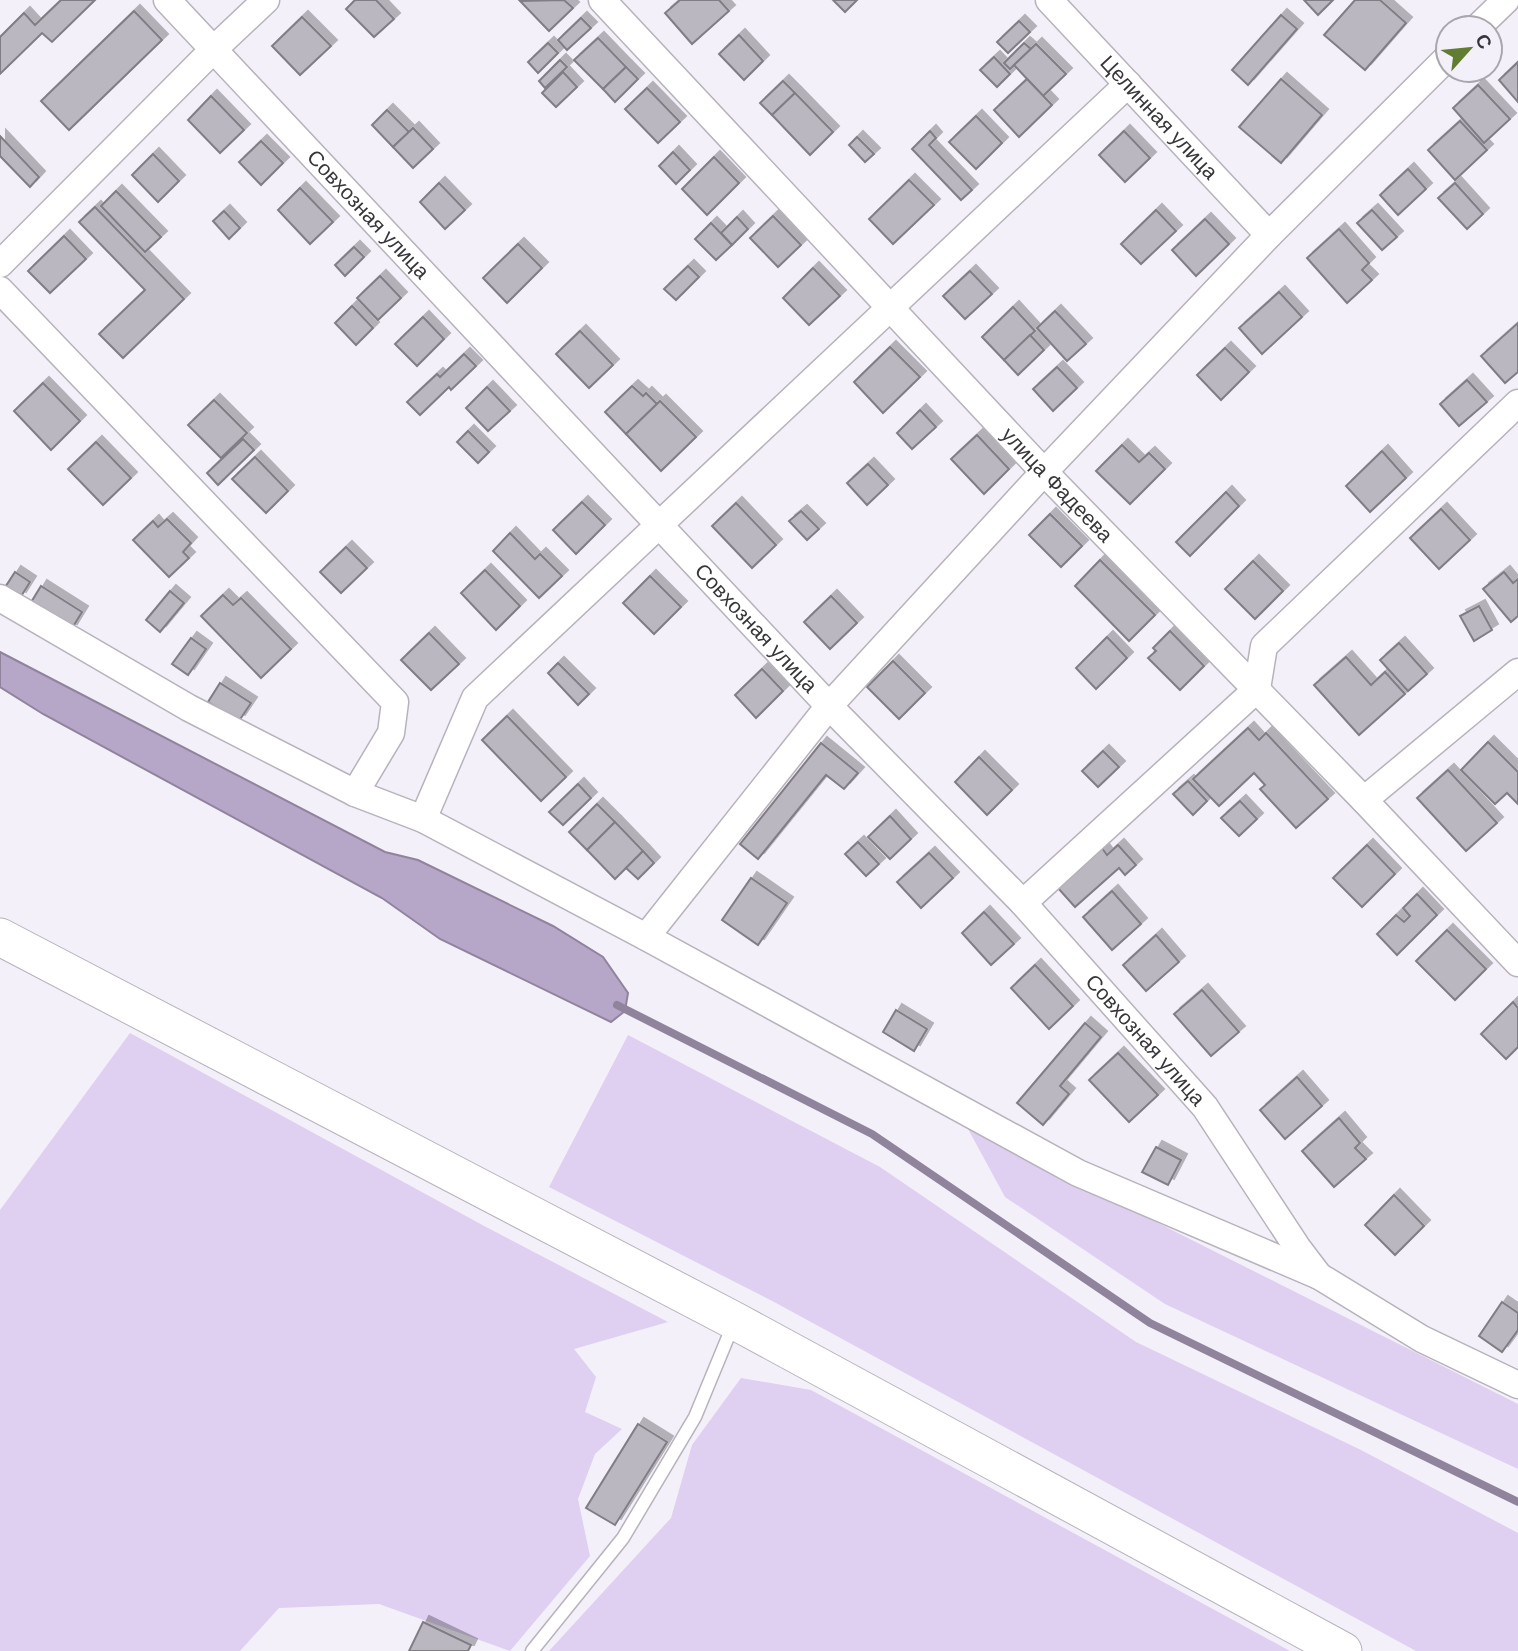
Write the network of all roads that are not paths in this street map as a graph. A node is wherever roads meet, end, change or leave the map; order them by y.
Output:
1 (167, 0) edge
2 (266, 0) edge
3 (602, 0) edge
4 (1049, 0) edge
5 (1506, 0) edge
6 (1492, 14) edge
7 (214, 49) junction
8 (1434, 71) edge
9 (1128, 84) junction
10 (1269, 235) junction
11 (0, 264) edge
12 (0, 290) edge
13 (891, 309) junction
14 (1518, 403) edge
15 (1044, 472) junction
16 (658, 524) junction
17 (0, 598) edge
18 (1518, 672) edge
19 (1257, 689) junction
20 (829, 706) junction
21 (355, 793) junction
22 (1364, 800) junction
23 (423, 819) junction
24 (1023, 903) junction
25 (0, 937) edge
26 (646, 937) junction
27 (1518, 963) edge
28 (1319, 1276) junction
29 (735, 1321) junction
30 (1518, 1385) edge
31 (532, 1651) edge
32 (1343, 1651) edge

1 - 7 street, Совхозная улица
2 - 7 street
3 - 13 street, улица Фадеева
4 - 9 street, Целинная улица
5 - 6 street
7 - 11 street
7 - 16 street, Совхозная улица
8 - 10 street
9 - 10 street, Целинная улица
9 - 13 street
10 - 15 street
12 - 21 street
13 - 15 street, улица Фадеева
13 - 16 street
14 - 19 street
15 - 19 street, улица Фадеева
15 - 20 street
16 - 20 street, Совхозная улица
16 - 23 street
17 - 21 street
18 - 22 street
19 - 22 street, улица Фадеева
19 - 24 street
20 - 24 street, Совхозная улица
20 - 26 street
21 - 23 street
22 - 27 street, улица Фадеева
23 - 26 street
24 - 28 street, Совхозная улица
25 - 29 main road
26 - 28 street
28 - 30 street
29 - 31 lane
29 - 32 main road

